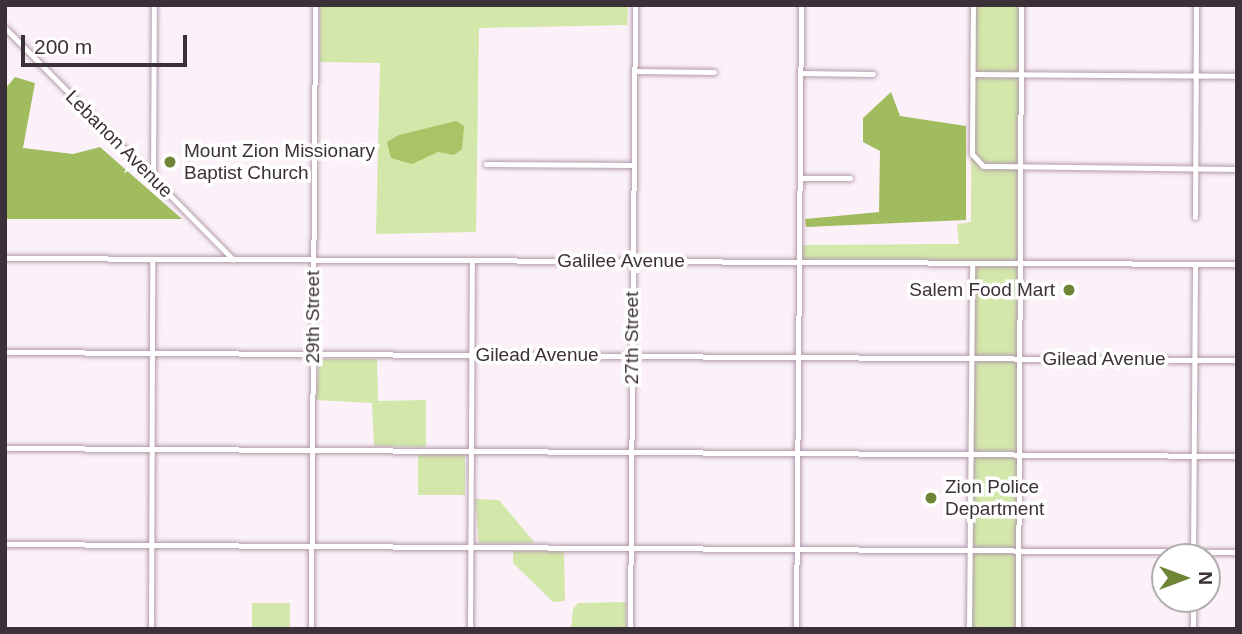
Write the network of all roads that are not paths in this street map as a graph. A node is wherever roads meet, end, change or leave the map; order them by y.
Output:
1 (154, 5) edge
2 (315, 5) edge
3 (635, 5) edge
4 (801, 5) edge
5 (973, 5) edge
6 (1021, 5) edge
7 (1196, 5) edge
8 (5, 28) edge
9 (634, 71) junction
10 (714, 72) dead end
11 (801, 72) junction
12 (873, 74) dead end
13 (973, 74) junction
14 (1021, 74) junction
15 (1195, 76) junction
16 (1237, 76) edge
17 (486, 164) dead end
18 (634, 165) junction
19 (1020, 168) junction
20 (1195, 169) junction
21 (1237, 169) edge
22 (850, 177) dead end
23 (153, 178) junction
24 (800, 178) junction
25 (1195, 216) dead end
26 (5, 258) edge
27 (152, 259) junction
28 (233, 259) junction
29 (313, 260) junction
30 (472, 260) junction
31 (633, 261) junction
32 (799, 262) junction
33 (972, 263) junction
34 (1020, 263) junction
35 (1195, 264) junction
36 (1237, 264) edge
37 (5, 352) edge
38 (152, 353) junction
39 (313, 354) junction
40 (472, 355) junction
41 (632, 356) junction
42 (799, 357) junction
43 (971, 358) junction
44 (1020, 358) junction
45 (1194, 360) junction
46 (1237, 360) edge
47 (5, 448) edge
48 (152, 449) junction
49 (312, 450) junction
50 (471, 451) junction
51 (631, 452) junction
52 (798, 453) junction
53 (971, 454) junction
54 (1019, 455) junction
55 (1194, 456) junction
56 (1237, 456) edge
57 (1193, 543) edge
58 (5, 544) edge
59 (152, 545) junction
60 (312, 546) junction
61 (471, 547) junction
62 (631, 548) junction
63 (797, 549) junction
64 (970, 550) junction
65 (1019, 550) junction
66 (1151, 553) edge
67 (151, 629) edge
68 (311, 629) edge
69 (470, 629) edge
70 (630, 629) edge
71 (796, 629) edge
72 (969, 629) edge
73 (1018, 629) edge

1 - 23 street
2 - 29 street, 29th Street
3 - 9 street, 27th Street
4 - 11 street
5 - 13 street
6 - 14 street
7 - 15 street
8 - 23 street, Lebanon Avenue
9 - 10 street
9 - 18 street, 27th Street
11 - 12 street
11 - 24 street
13 - 14 street
13 - 19 street
14 - 15 street
14 - 19 street
15 - 16 street
15 - 20 street
17 - 18 street
18 - 31 street, 27th Street
19 - 20 street
19 - 34 street
20 - 21 street
20 - 25 street
22 - 24 street
23 - 28 street, Lebanon Avenue
24 - 32 street
26 - 27 street, Galilee Avenue
27 - 28 street, Galilee Avenue
27 - 38 street
28 - 29 street, Galilee Avenue
29 - 30 street, Galilee Avenue
29 - 39 street, 29th Street
30 - 31 street, Galilee Avenue
30 - 40 street
31 - 32 street, Galilee Avenue
31 - 41 street, 27th Street
32 - 33 street, Galilee Avenue
32 - 42 street
33 - 34 street, Galilee Avenue
33 - 43 street
34 - 35 street, Galilee Avenue
34 - 44 street
35 - 36 street, Galilee Avenue
35 - 45 street
37 - 38 street, Gilead Avenue
38 - 39 street, Gilead Avenue
38 - 48 street
39 - 40 street, Gilead Avenue
39 - 49 street, 29th Street
40 - 41 street, Gilead Avenue
40 - 50 street
41 - 42 street, Gilead Avenue
41 - 51 street, 27th Street
42 - 43 street, Gilead Avenue
42 - 52 street
43 - 44 street, Gilead Avenue
43 - 53 street
44 - 45 street, Gilead Avenue
44 - 54 street
45 - 46 street, Gilead Avenue
45 - 55 street
47 - 48 street
48 - 49 street
48 - 59 street
49 - 50 street
49 - 60 street, 29th Street
50 - 51 street
50 - 61 street
51 - 52 street
51 - 62 street, 27th Street
52 - 53 street
52 - 63 street
53 - 54 street
53 - 64 street
54 - 55 street
54 - 65 street
55 - 56 street
55 - 57 street
58 - 59 street
59 - 60 street
59 - 67 street
60 - 61 street
60 - 68 street, 29th Street
61 - 62 street
61 - 69 street
62 - 63 street
62 - 70 street, 27th Street
63 - 64 street
63 - 71 street
64 - 65 street
64 - 72 street
65 - 66 street
65 - 73 street

